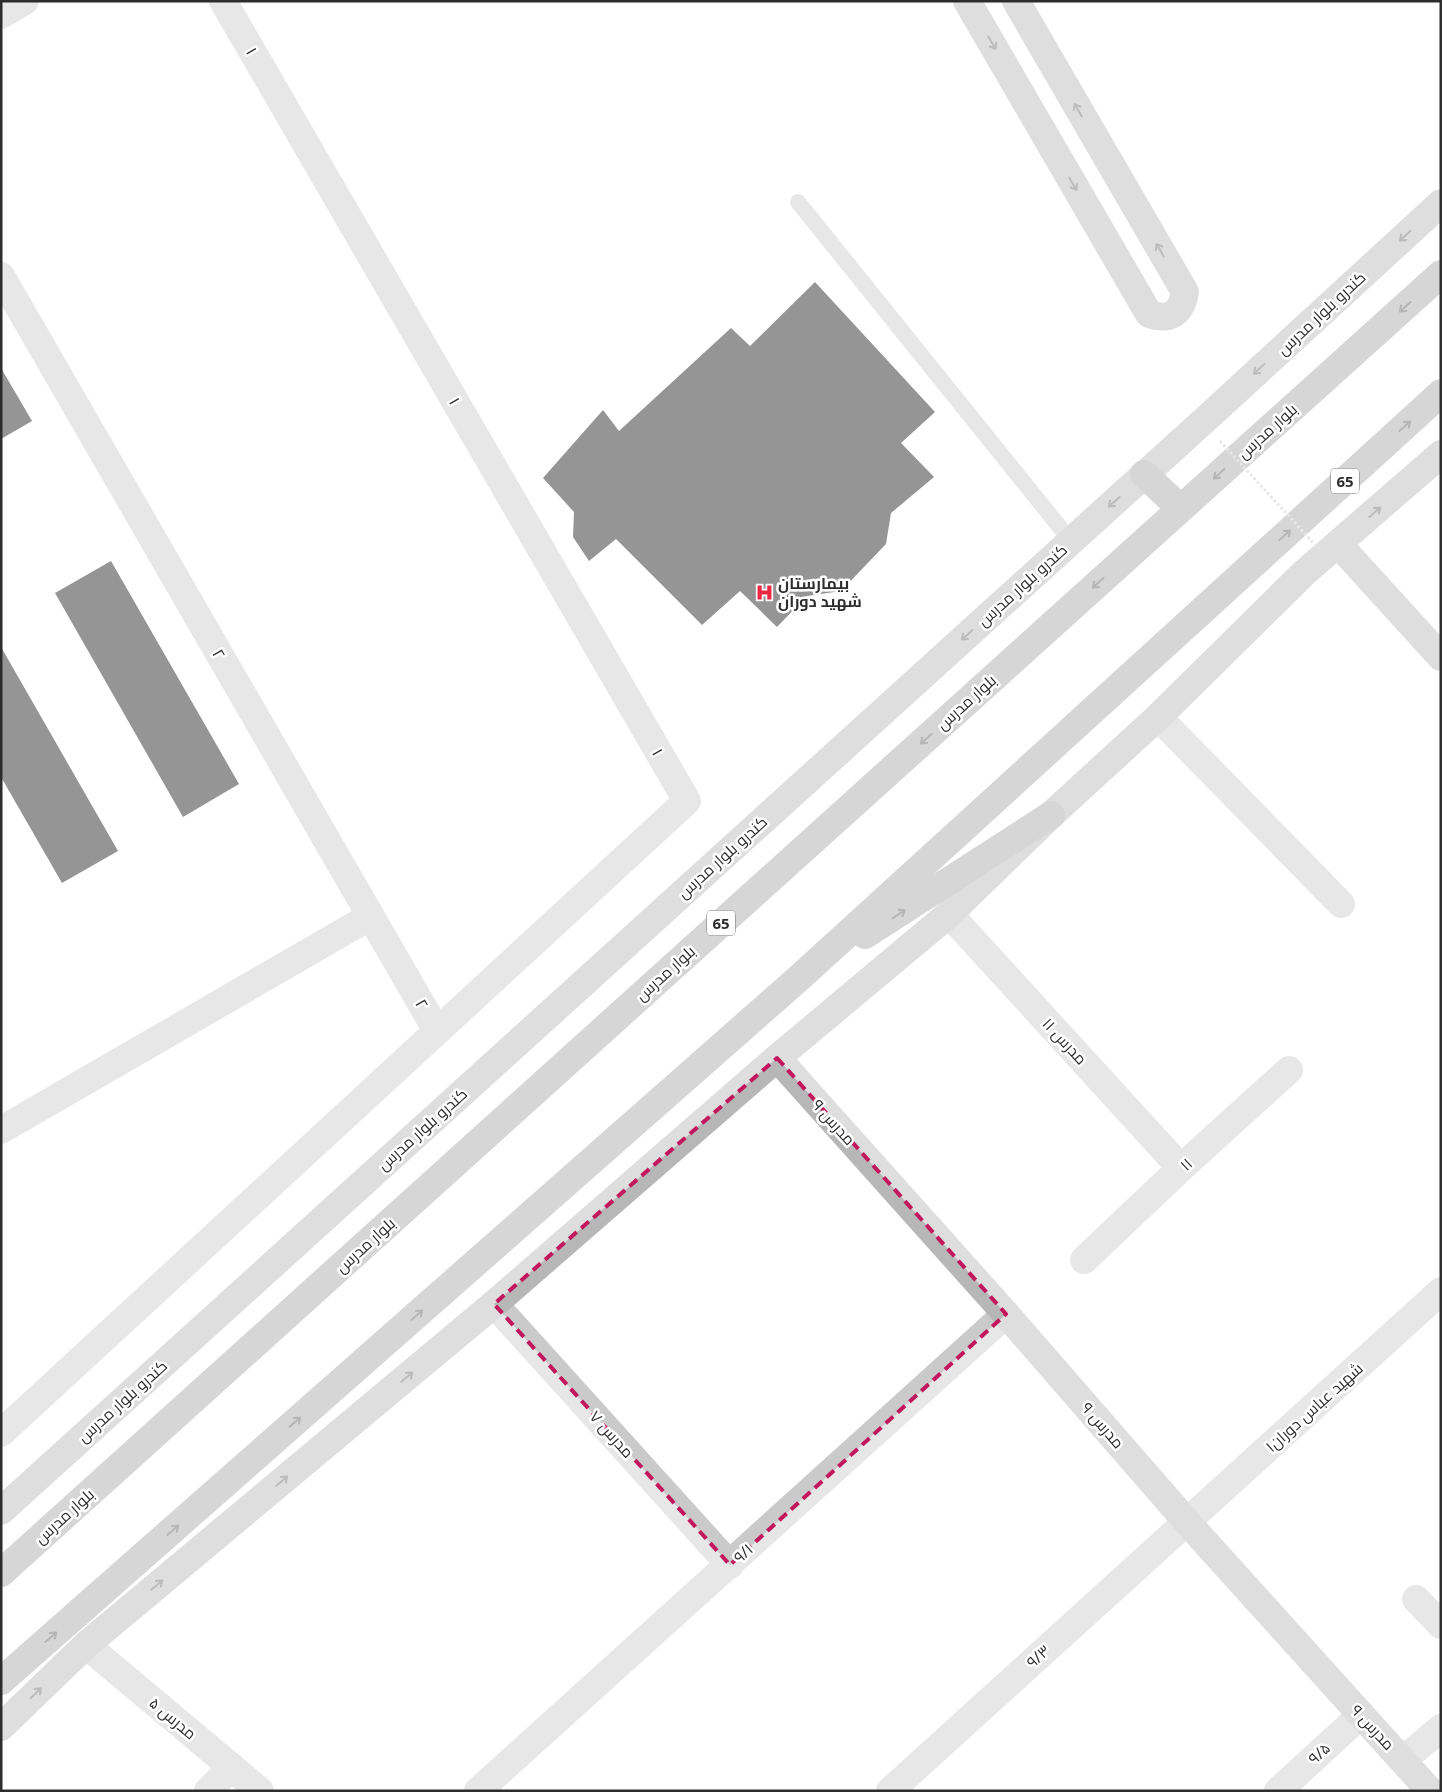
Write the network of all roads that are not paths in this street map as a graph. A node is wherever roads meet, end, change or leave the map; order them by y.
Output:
1 (25, 1) edge
2 (223, 1) edge
3 (967, 1) edge
4 (1016, 1) edge
5 (1, 15) edge
6 (798, 202) dead end
7 (1441, 202) edge
8 (1441, 274) edge
9 (1, 276) edge
10 (1441, 393) edge
11 (1441, 454) edge
12 (1144, 474) junction
13 (1180, 508) junction
14 (1071, 540) junction
15 (1329, 547) junction
16 (1441, 657) edge
17 (1158, 718) junction
18 (1051, 816) junction
19 (1340, 904) dead end
20 (949, 914) junction
21 (371, 916) junction
22 (799, 978) junction
23 (437, 1031) junction
24 (777, 1058) junction
25 (1289, 1070) dead end
26 (1, 1130) edge
27 (1181, 1168) junction
28 (1084, 1260) dead end
29 (1441, 1291) edge
30 (494, 1304) junction
31 (1006, 1314) junction
32 (1, 1433) edge
33 (1, 1510) edge
34 (1187, 1522) junction
35 (730, 1564) junction
36 (1, 1573) edge
37 (1416, 1599) dead end
38 (1441, 1625) edge
39 (86, 1645) junction
40 (1, 1681) edge
41 (1361, 1715) junction
42 (1, 1727) edge
43 (1441, 1728) edge
44 (1403, 1760) junction
45 (232, 1767) junction
46 (208, 1791) edge
47 (260, 1791) edge
48 (478, 1791) edge
49 (890, 1791) edge
50 (1278, 1791) edge
51 (1430, 1791) edge

1 - 5 street
2 - 23 street, ۱
3 -> 4 main road
6 - 14 lane
7 -> 12 main road, کندرو بلوار مدرس
8 -> 13 main road, بلوار مدرس / 65
9 - 21 street, ۲
22 -> 10 main road, 65
15 -> 11 main road
12 - 13 main road
12 -> 14 main road, کندرو بلوار مدرس
13 -> 36 main road, بلوار مدرس / 65
14 -> 33 main road, کندرو بلوار مدرس
15 - 16 main road
15 - 17 main road
17 - 18 main road
17 - 19 street
18 - 20 main road
22 -> 18 main road
20 - 24 main road
20 - 27 street, مدرس ۱۱
21 - 23 street, ۲
21 - 26 street
40 -> 22 main road, 65
23 - 32 street
24 - 30 main road
24 - 31 main road, مدرس ۹
25 - 27 street, ۱۱
27 - 28 street, ۱۱
29 - 34 street, شهید عباس دوران۱
30 - 35 street, مدرس ۷
39 -> 30 main road
31 - 34 main road, مدرس ۹
31 - 35 street, ۹/۱
34 - 41 main road, مدرس ۹
34 - 49 street, ۹/۳
35 - 48 street, ۹/۱
37 - 38 street
42 -> 39 main road
39 - 45 street, مدرس ۵
41 - 44 main road, مدرس ۹
41 - 50 street, ۹/۵
43 - 44 street
44 - 51 main road, مدرس ۹
45 - 46 street
45 - 47 street, مدرس ۵

